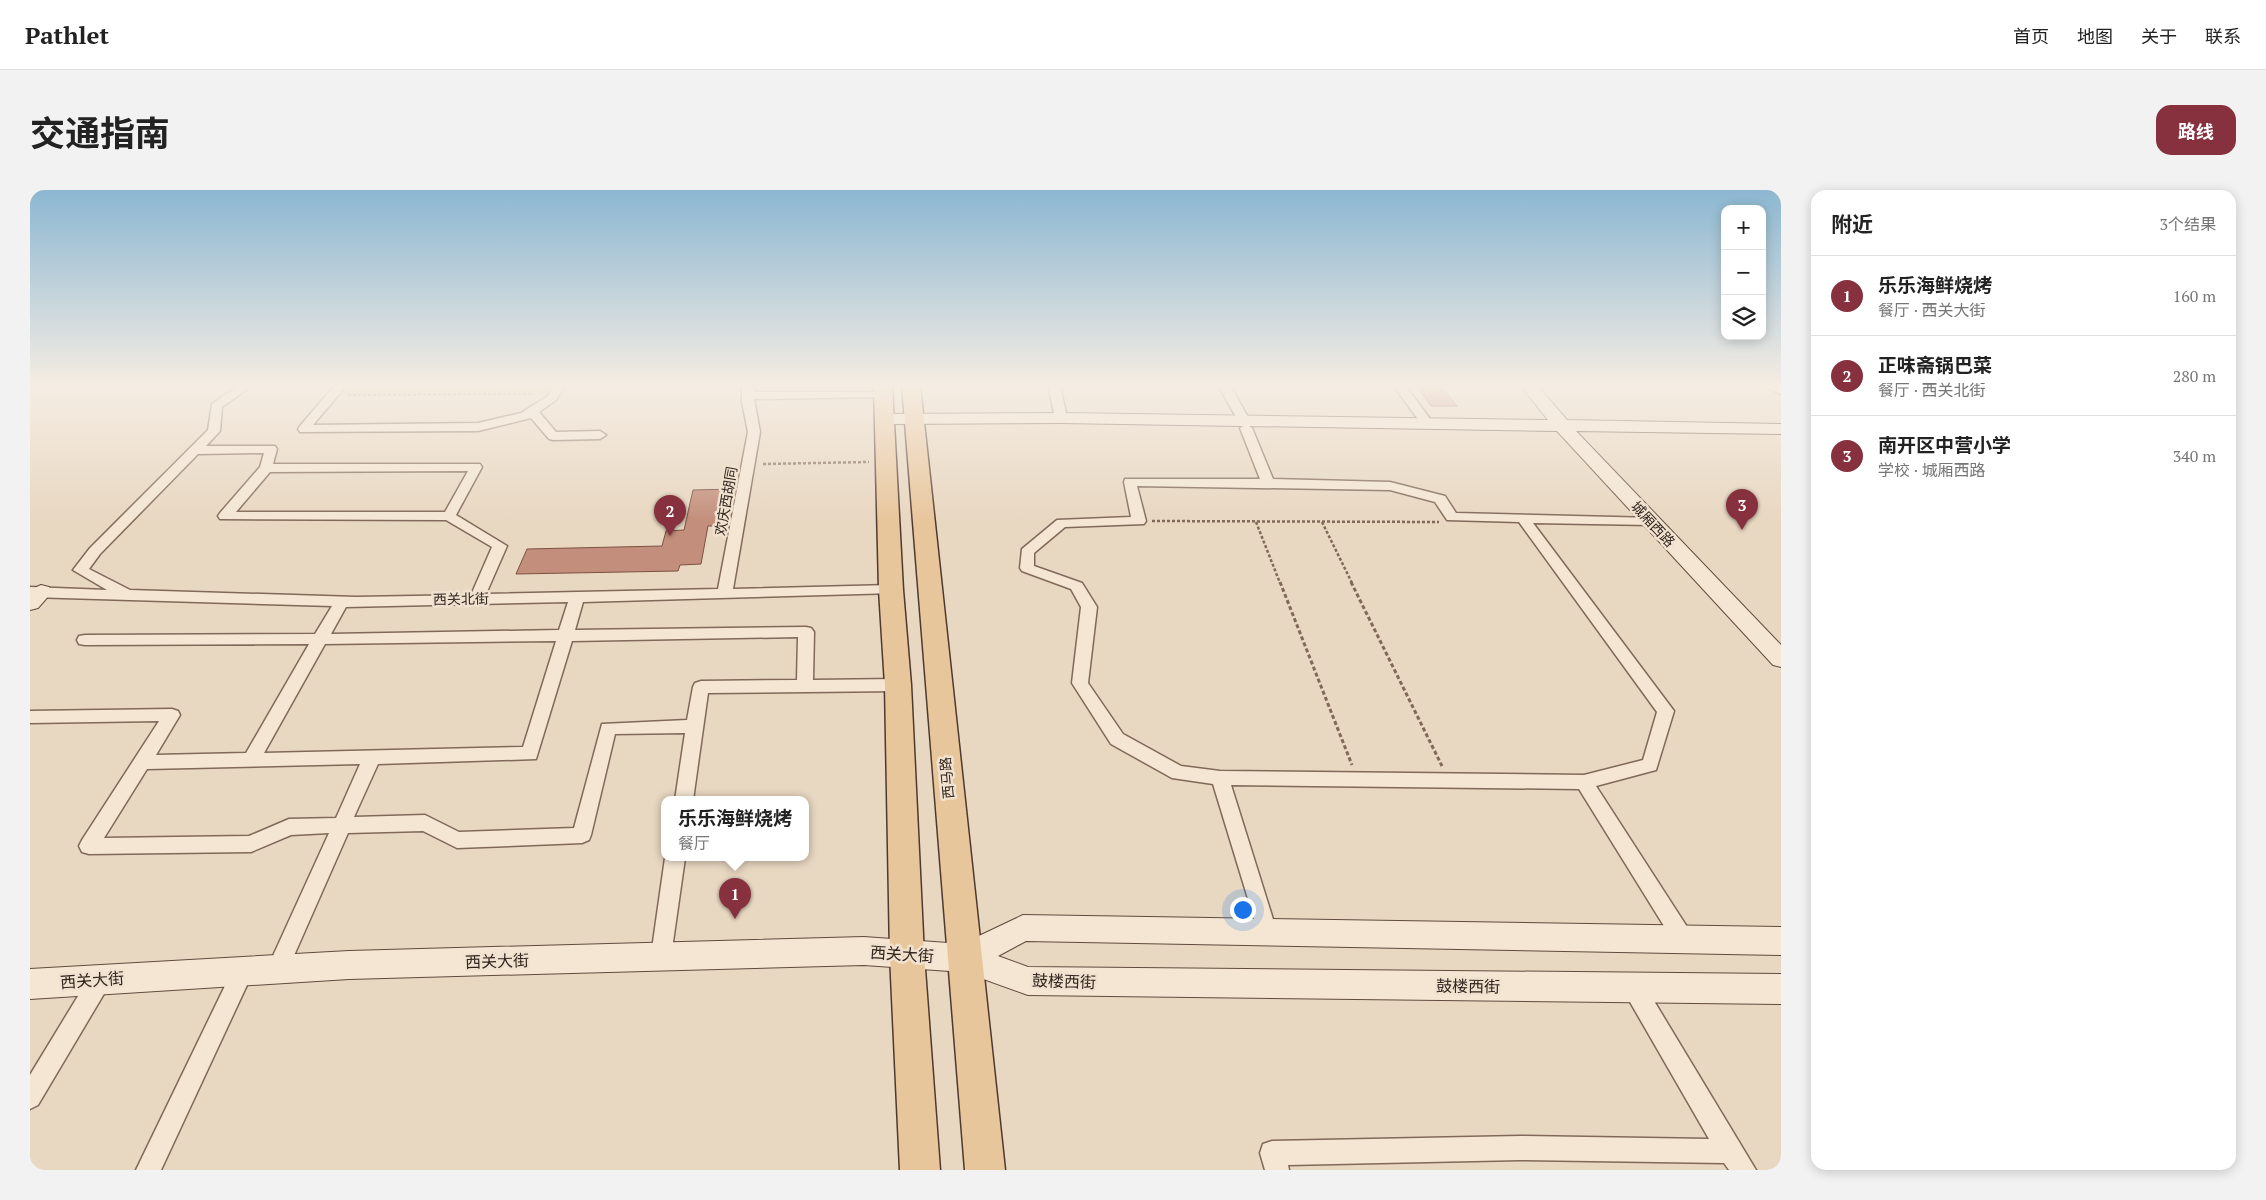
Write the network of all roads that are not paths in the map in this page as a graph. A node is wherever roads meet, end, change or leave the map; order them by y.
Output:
1 (214, 431) edge
2 (548, 431) edge
3 (754, 431) edge
4 (891, 431) edge
5 (896, 431) edge
6 (1247, 431) edge
7 (1573, 431) edge
8 (1574, 431) edge
9 (1624, 431) edge
10 (600, 435) dead end
11 (1781, 436) edge
12 (197, 450) junction
13 (266, 468) junction
14 (1268, 483) junction
15 (449, 516) junction
16 (1523, 518) junction
17 (1650, 521) junction
18 (891, 590) junction
19 (128, 593) junction
20 (725, 593) junction
21 (34, 596) edge
22 (577, 597) junction
23 (476, 599) junction
24 (342, 601) junction
25 (565, 636) junction
26 (320, 639) junction
27 (85, 640) dead end
28 (1781, 640) edge
29 (1781, 659) edge
30 (898, 685) junction
31 (805, 686) junction
32 (30, 717) edge
33 (695, 726) junction
34 (372, 758) junction
35 (251, 760) junction
36 (144, 762) junction
37 (1220, 778) junction
38 (1584, 782) junction
39 (685, 796) edge
40 (340, 826) junction
41 (675, 861) edge
42 (1267, 932) junction
43 (1684, 940) junction
44 (1781, 941) edge
45 (907, 955) junction
46 (661, 956) junction
47 (964, 958) junction
48 (278, 969) junction
49 (243, 970) junction
50 (100, 980) junction
51 (30, 984) edge
52 (1634, 988) junction
53 (1781, 989) edge
54 (30, 1097) edge
55 (1730, 1151) junction
56 (148, 1170) edge
57 (920, 1170) edge
58 (986, 1170) edge
59 (1277, 1170) edge
60 (1744, 1170) edge

1 - 12 street
2 - 10 street
3 - 20 street, 欢庆西胡同
4 - 18 main road, 西马路
5 - 47 main road, 西马路
6 - 14 street
7 - 17 street, 城厢西路
8 - 28 street, 城厢西路
9 - 11 street
12 - 13 street
12 - 19 street
13 - 15 street
13 - 15 street
14 - 16 street
14 - 37 street
15 - 23 street
16 - 17 street
16 - 38 street
17 - 29 street, 城厢西路
18 - 20 street, 西关北街
18 - 30 main road, 西马路
19 - 21 street, 西关北街
19 - 24 street, 西关北街
20 - 22 street, 西关北街
22 - 23 street, 西关北街
22 - 25 street
23 - 24 street, 西关北街
24 - 26 street
25 - 26 street
25 - 31 street
25 - 34 street
26 - 27 street
26 - 35 street
30 - 31 street
30 - 45 main road, 西马路
31 - 33 street
32 - 36 street
33 - 39 street
33 - 40 street
34 - 35 street
34 - 40 street
35 - 36 street
36 - 40 street
37 - 38 street
37 - 42 street
38 - 43 street
40 - 48 street
41 - 46 street
42 - 43 street
42 - 47 street
43 - 44 street
45 - 46 street, 西关大街
45 - 47 street, 西关大街
45 - 57 main road, 西马路
46 - 48 street, 西关大街
47 - 52 street, 鼓楼西街
47 - 58 main road, 西马路
48 - 49 street, 西关大街
49 - 50 street, 西关大街
49 - 56 street
50 - 51 street, 西关大街
50 - 54 street
52 - 53 street, 鼓楼西街
52 - 55 street
55 - 59 street
55 - 60 street

